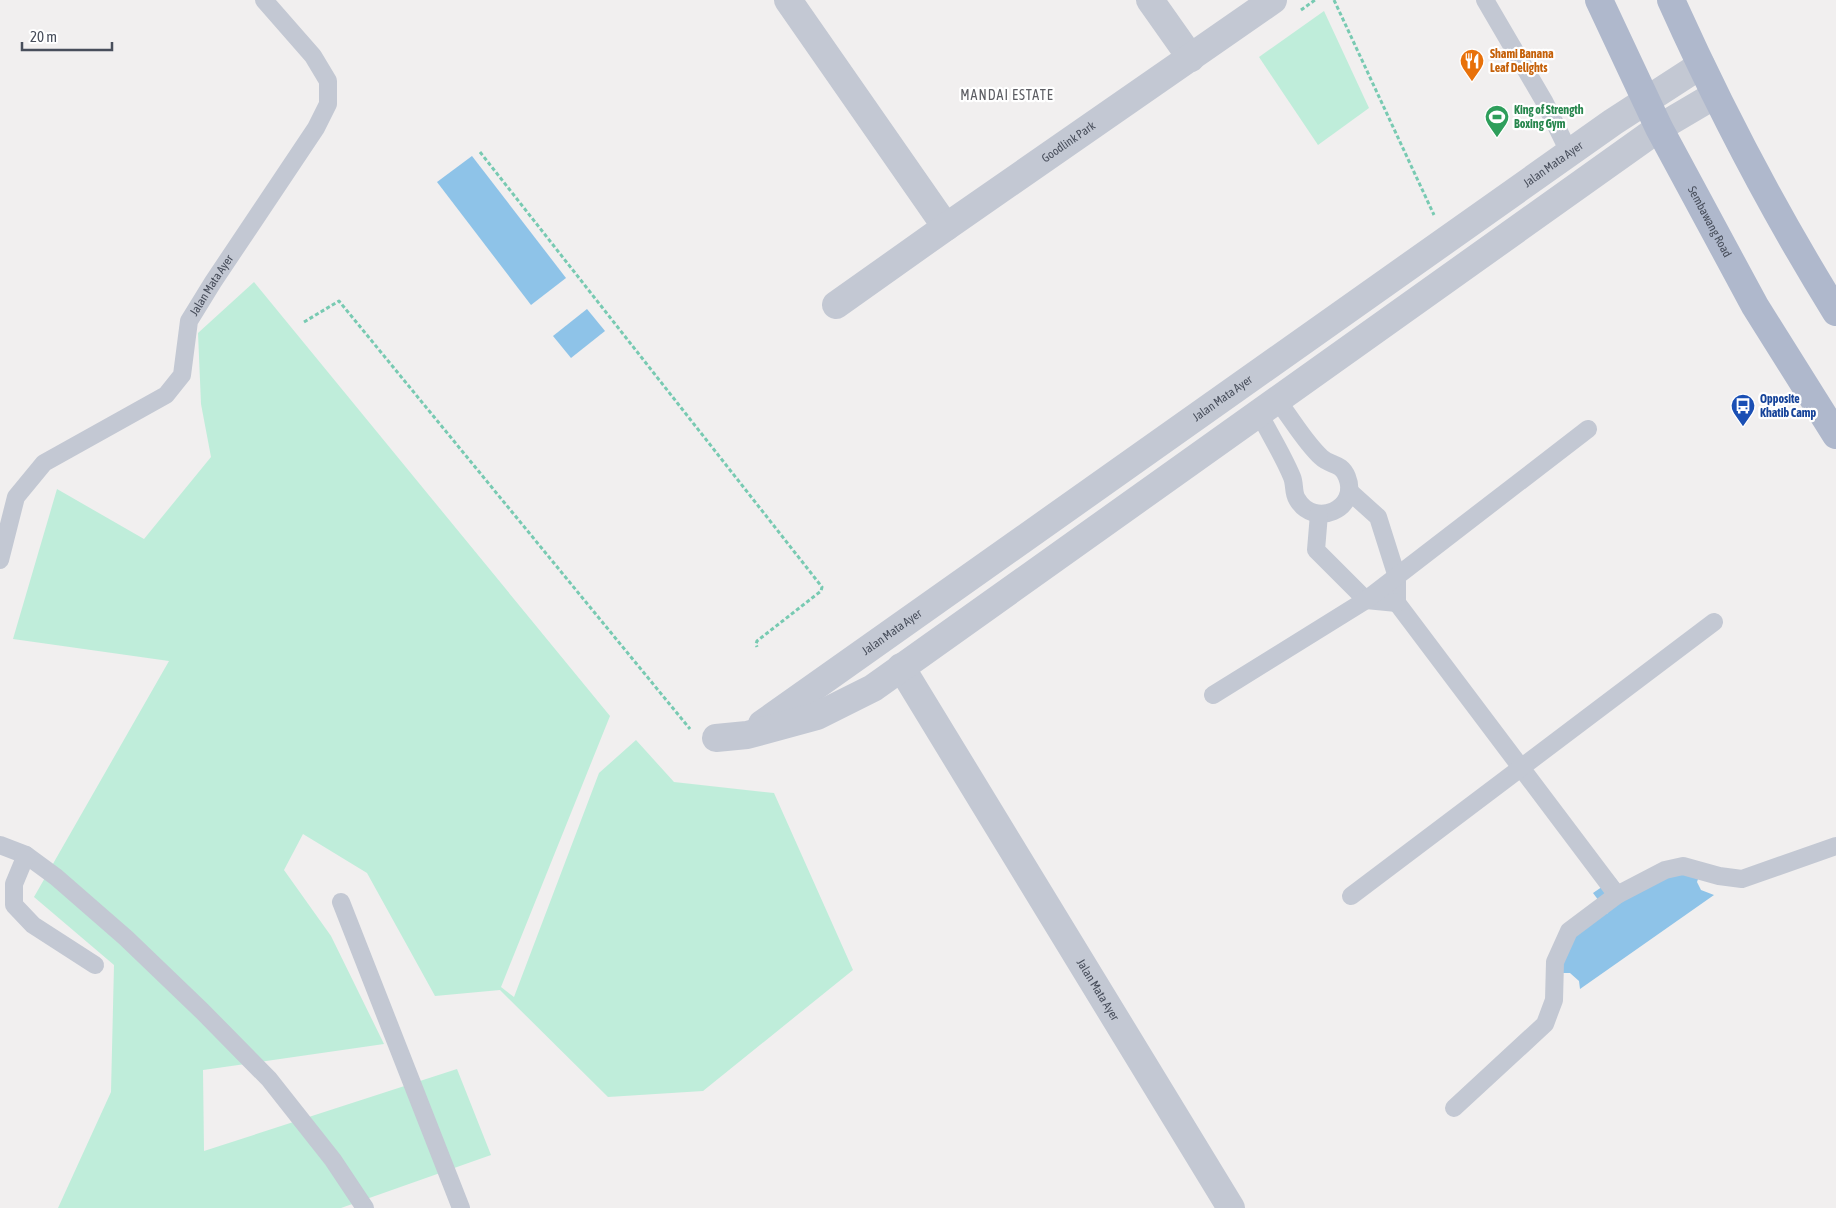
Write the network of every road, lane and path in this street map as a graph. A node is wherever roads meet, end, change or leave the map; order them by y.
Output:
1 (264, 0) edge
2 (788, 0) edge
3 (1150, 0) edge
4 (1273, 0) edge
5 (1334, 0) edge
6 (1485, 0) edge
7 (1599, 0) edge
8 (1671, 0) edge
9 (1191, 58) junction
10 (1701, 66) junction
11 (1715, 95) junction
12 (1646, 100) junction
13 (1659, 128) junction
14 (480, 152) dead end
15 (1570, 154) junction
16 (1585, 181) junction
17 (1434, 216) dead end
18 (946, 227) junction
19 (836, 305) dead end
20 (1836, 312) edge
21 (304, 322) dead end
22 (1268, 407) junction
23 (1588, 429) dead end
24 (1836, 435) edge
25 (1349, 491) junction
26 (1318, 514) junction
27 (0, 560) edge
28 (1397, 577) junction
29 (1366, 600) junction
30 (1397, 603) junction
31 (1714, 622) dead end
32 (757, 647) dead end
33 (902, 667) junction
34 (1213, 695) dead end
35 (747, 735) junction
36 (716, 738) joint
37 (1522, 768) junction
38 (0, 845) edge
39 (1836, 846) edge
40 (26, 855) junction
41 (1617, 895) junction
42 (1351, 896) dead end
43 (341, 902) dead end
44 (95, 965) dead end
45 (1454, 1108) dead end
46 (365, 1208) edge
47 (461, 1208) edge
48 (1231, 1208) edge

1 - 27 lane, Jalan Mata Ayer
2 - 18 street
3 - 9 street
4 - 9 street, Goodlink Park
5 - 17 path
6 - 15 lane
7 - 12 main road, Sembawang Road
8 - 10 main road
9 - 18 street, Goodlink Park
10 - 11 main road
10 - 12 street, Jalan Mata Ayer
11 - 13 street, Jalan Mata Ayer
11 - 20 main road
12 - 13 main road, Sembawang Road
12 - 15 street, Jalan Mata Ayer
13 - 16 street, Jalan Mata Ayer
13 - 24 main road, Sembawang Road
14 - 32 path
15 - 16 street
15 - 35 street, Jalan Mata Ayer
16 - 22 street, Jalan Mata Ayer
18 - 19 street, Goodlink Park
21 - 36 path
22 - 25 lane
22 - 26 lane
22 - 33 street, Jalan Mata Ayer
23 - 28 lane
25 - 26 lane
25 - 28 lane
26 - 29 lane
28 - 29 lane
28 - 30 lane
29 - 30 lane
29 - 34 lane
30 - 37 lane
31 - 37 lane
33 - 35 street, Jalan Mata Ayer
33 - 48 street, Jalan Mata Ayer
35 - 36 street, Jalan Mata Ayer
37 - 41 lane
37 - 42 lane
38 - 40 lane
39 - 41 lane
40 - 44 lane
40 - 46 lane
41 - 45 lane
43 - 47 lane

